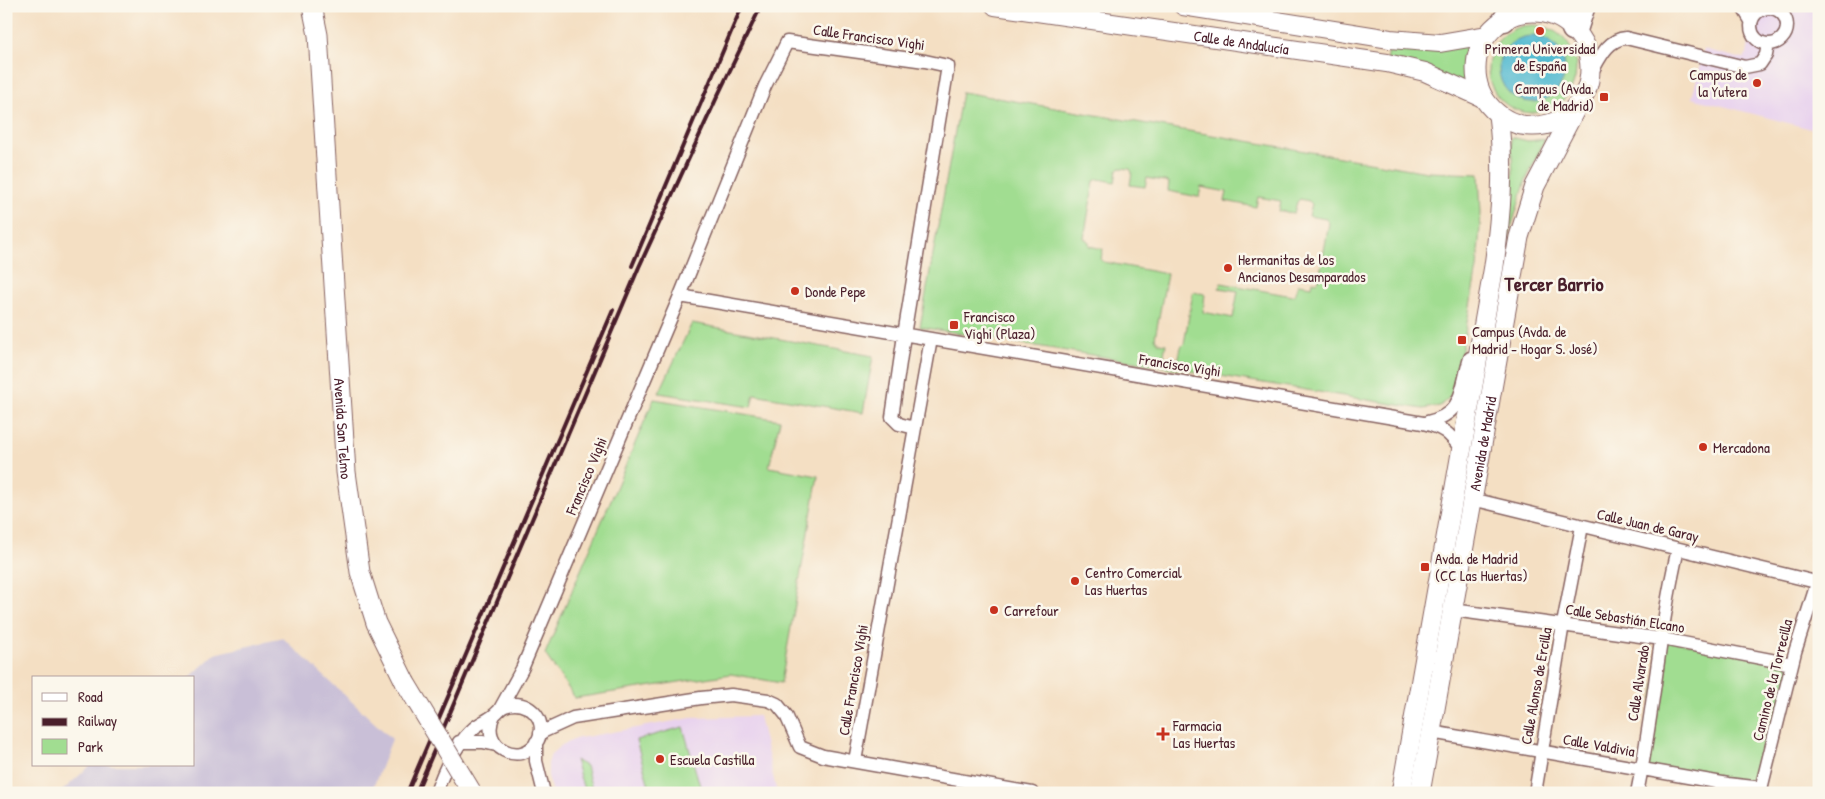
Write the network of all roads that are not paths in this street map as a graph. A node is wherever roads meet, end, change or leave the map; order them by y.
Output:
1 (312, 6) edge
2 (323, 6) edge
3 (994, 6) edge
4 (1183, 6) edge
5 (1574, 6) edge
6 (1589, 6) edge
7 (1742, 6) edge
8 (1780, 8) edge
9 (1508, 13) edge
10 (1751, 21) junction
11 (1576, 33) junction
12 (318, 35) junction
13 (1487, 35) junction
14 (1768, 44) junction
15 (1590, 75) junction
16 (1483, 98) junction
17 (1578, 104) junction
18 (1498, 115) junction
19 (680, 296) junction
20 (1485, 315) junction
21 (904, 336) junction
22 (931, 340) junction
23 (1423, 423) junction
24 (915, 428) junction
25 (1462, 450) junction
26 (1472, 499) junction
27 (1582, 526) junction
28 (1678, 549) junction
29 (1818, 579) edge
30 (1453, 610) junction
31 (1563, 624) junction
32 (1662, 639) junction
33 (1792, 664) junction
34 (522, 669) junction
35 (531, 709) junction
36 (497, 712) junction
37 (574, 718) junction
38 (1431, 732) junction
39 (538, 738) junction
40 (459, 742) junction
41 (496, 745) junction
42 (1542, 751) junction
43 (855, 761) junction
44 (1642, 769) junction
45 (1761, 790) edge
46 (471, 792) edge
47 (436, 793) edge
48 (544, 793) edge
49 (1032, 793) edge
50 (1401, 793) edge
51 (1420, 793) edge
52 (1535, 793) edge
53 (1637, 793) edge

1 - 12 main road, Avenida San Telmo
2 - 12 main road, Avenida San Telmo
3 - 16 main road, Calle de Andalucía
4 - 13 main road, Calle de Andalucía
5 - 11 highway
6 - 11 street
7 - 10 street
8 - 10 street
8 - 14 street
9 - 11 main road
9 - 13 main road
10 - 14 street
11 - 15 main road
12 - 46 main road, Avenida San Telmo, bridge
13 - 16 main road
14 - 15 street
15 - 17 main road
16 - 18 main road
17 - 18 main road
17 - 26 main road, Avenida de Madrid
18 - 20 main road, Avenida de Madrid
19 - 21 street
19 - 21 street, Calle Francisco Vighi
19 - 34 street, Francisco Vighi
20 - 23 street, Francisco Vighi
20 - 25 main road, Avenida de Madrid
21 - 22 street
21 - 24 street, Calle Francisco Vighi
22 - 23 street, Francisco Vighi
22 - 24 street, Calle Francisco Vighi
23 - 25 street, Francisco Vighi
24 - 43 street, Calle Francisco Vighi
25 - 50 main road, Avenida de Madrid
26 - 27 street, Calle Juan de Garay
26 - 30 main road, Avenida de Madrid
27 - 28 street, Calle Juan de Garay
27 - 31 street, Calle Alonso de Ercilla
28 - 29 street, Calle Juan de Garay
28 - 32 street, Calle Alvarado
29 - 33 street, Camino de la Torrecilla
30 - 31 street, Calle Sebastián Elcano
30 - 38 main road, Avenida de Madrid
31 - 32 street, Calle Sebastián Elcano
31 - 42 street, Calle Alonso de Ercilla
32 - 33 street, Calle Sebastián Elcano
32 - 44 street, Calle Alvarado
33 - 45 street, Camino de la Torrecilla
34 - 35 street, Francisco Vighi
34 - 36 street, Francisco Vighi
35 - 36 street
35 - 37 street
35 - 39 street
36 - 40 street
36 - 41 street
37 - 39 street
37 - 43 street
38 - 42 street, Calle Valdivia
38 - 51 main road, Avenida de Madrid
39 - 41 street
39 - 48 street
40 - 41 street
40 - 47 street
42 - 44 street, Calle Valdivia
42 - 52 street, Calle Alonso de Ercilla
43 - 49 street
44 - 45 street, Calle Valdivia
44 - 53 street, Calle Alvarado

